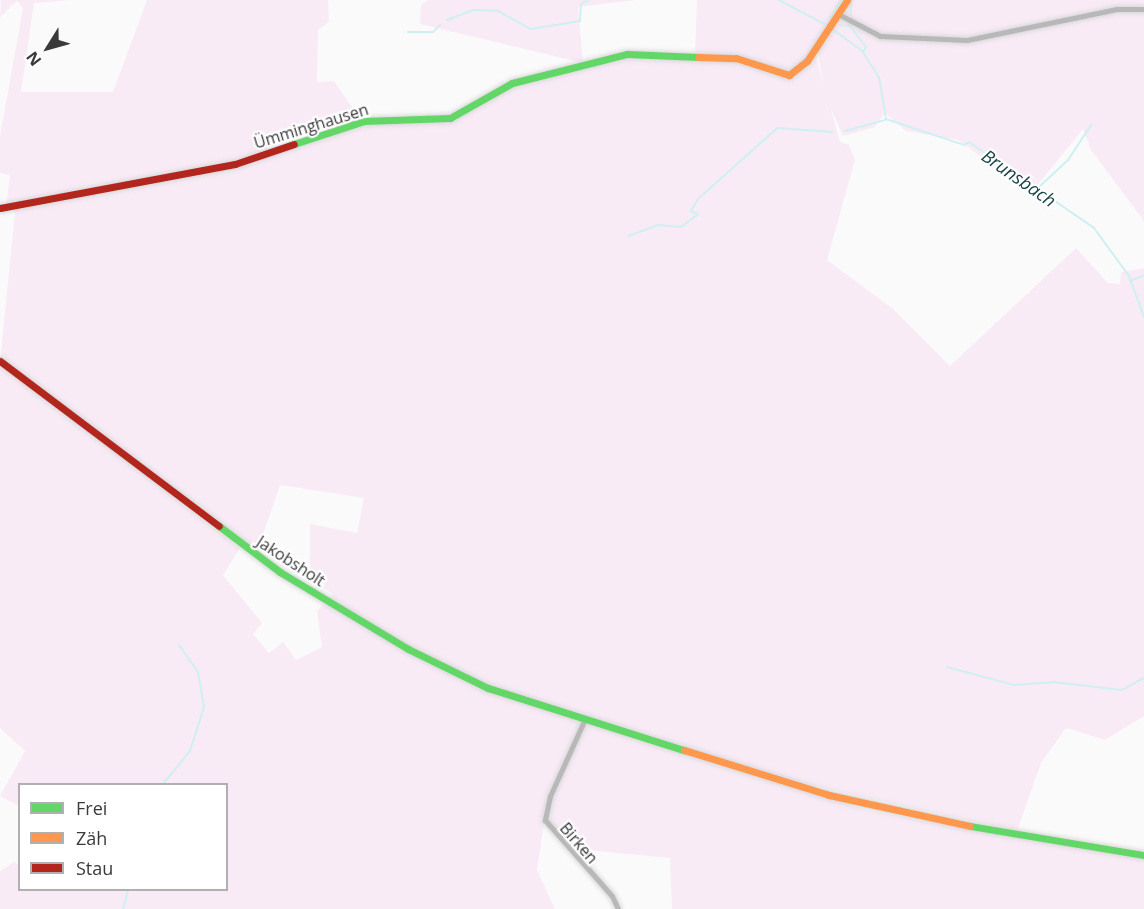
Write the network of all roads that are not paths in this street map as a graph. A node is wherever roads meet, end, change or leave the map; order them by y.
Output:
1 (847, 0) edge
2 (1144, 9) edge
3 (838, 14) junction
4 (0, 208) edge
5 (0, 361) edge
6 (584, 721) junction
7 (1144, 855) edge
8 (618, 909) edge

1 - 3 main road
2 - 3 street
3 - 4 main road, Ümminghausen
5 - 6 main road, Jakobsholt
6 - 7 main road, Jakobsholt
6 - 8 street, Birken

